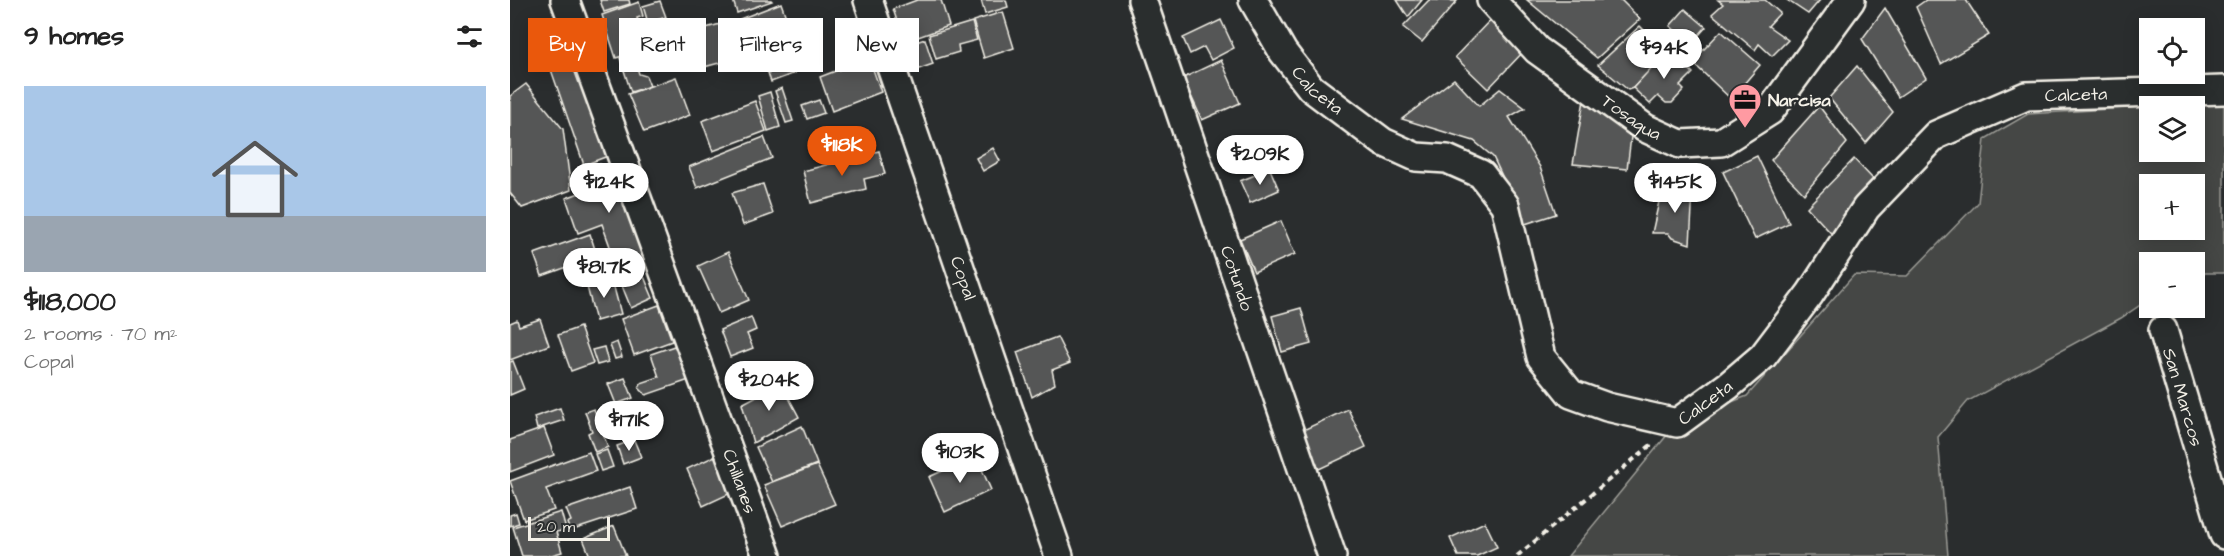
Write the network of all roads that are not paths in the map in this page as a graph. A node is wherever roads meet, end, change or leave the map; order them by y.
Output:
1 (565, 0) edge
2 (868, 0) edge
3 (1142, 0) edge
4 (1253, 0) edge
5 (1491, 0) edge
6 (1851, 0) edge
7 (2224, 90) edge
8 (2163, 330) dead end
9 (2224, 536) edge
10 (767, 556) edge
11 (1059, 556) edge
12 (1332, 556) edge

1 - 10 street, Chillanes
2 - 11 street, Copal
3 - 12 street, Cotundo
4 - 7 street, Calceta
5 - 6 street, Tosagua
8 - 9 street, San Marcos

